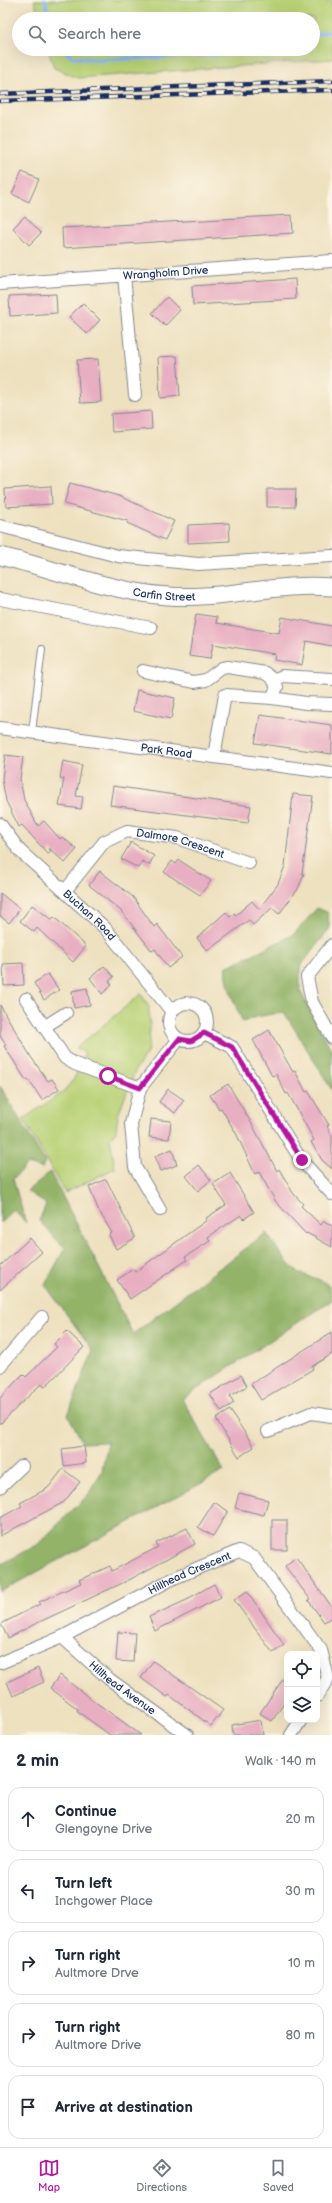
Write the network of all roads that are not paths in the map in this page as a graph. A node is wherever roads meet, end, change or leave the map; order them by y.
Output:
1 (332, 261) edge
2 (124, 275) junction
3 (0, 284) edge
4 (135, 395) dead end
5 (0, 526) edge
6 (332, 556) edge
7 (0, 557) edge
8 (332, 587) edge
9 (0, 599) edge
10 (151, 628) dead end
11 (42, 649) dead end
12 (143, 671) dead end
13 (332, 679) edge
14 (274, 680) junction
15 (272, 698) junction
16 (332, 704) edge
17 (0, 728) edge
18 (32, 732) junction
19 (214, 756) junction
20 (332, 774) edge
21 (0, 824) edge
22 (249, 863) dead end
23 (65, 891) junction
24 (332, 945) edge
25 (26, 999) dead end
26 (172, 1012) junction
27 (66, 1013) dead end
28 (44, 1027) junction
29 (204, 1033) junction
30 (332, 1038) edge
31 (179, 1039) junction
32 (140, 1088) junction
33 (332, 1194) edge
34 (160, 1210) dead end
35 (42, 1318) dead end
36 (0, 1366) edge
37 (332, 1416) edge
38 (268, 1431) dead end
39 (22, 1466) dead end
40 (0, 1487) edge
41 (62, 1637) junction
42 (0, 1663) edge
43 (320, 1691) edge
44 (299, 1723) edge
45 (187, 1735) edge
46 (292, 1735) edge

1 - 2 street, Wrangholm Drive
2 - 3 street, Wrangholm Drive
2 - 4 street
5 - 6 street
7 - 8 main road, Carfin Street
9 - 10 street
11 - 18 lane
12 - 14 street
13 - 14 street
14 - 15 street
15 - 16 street
15 - 19 street
17 - 18 street, Park Road
18 - 19 street, Park Road
19 - 20 street, Park Road
21 - 23 street, Buchan Road
22 - 23 street, Dalmore Crescent
23 - 26 street, Buchan Road
24 - 30 street
25 - 28 street
26 - 29 street
26 - 31 street
27 - 28 street
28 - 32 street
29 - 31 street
29 - 33 street
31 - 32 street
32 - 34 street
35 - 36 street
37 - 38 street
39 - 40 street
41 - 42 street, Hillhead Crescent
41 - 43 street, Hillhead Crescent
41 - 45 street, Hillhead Avenue
44 - 46 street

